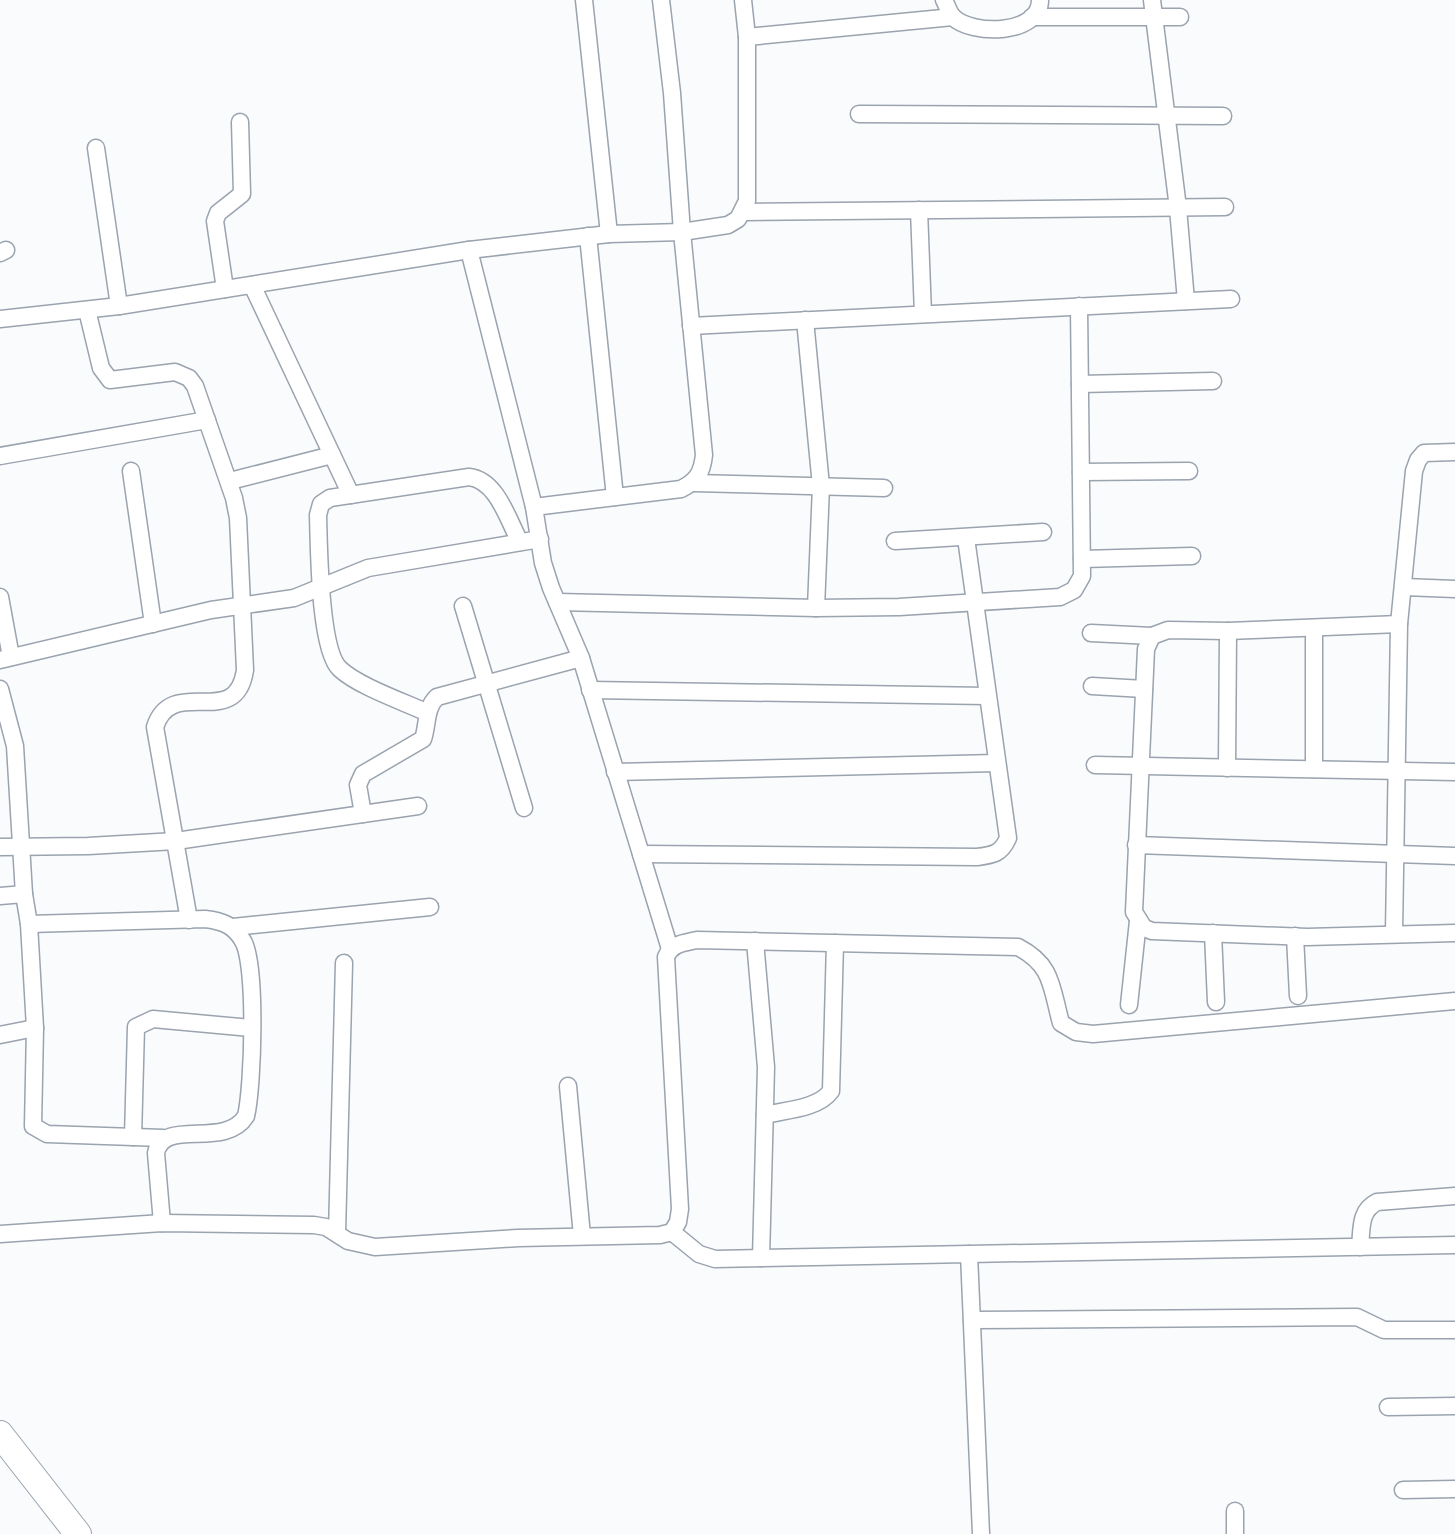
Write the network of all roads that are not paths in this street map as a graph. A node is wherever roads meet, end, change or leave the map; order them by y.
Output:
1 (584, 0) edge
2 (661, 0) edge
3 (743, 0) edge
4 (944, 0) edge
5 (1040, 0) edge
6 (1154, 8) edge
7 (952, 17) junction
8 (1032, 17) junction
9 (1180, 17) dead end
10 (747, 37) junction
11 (859, 114) dead end
12 (1167, 116) junction
13 (1223, 116) dead end
14 (240, 122) dead end
15 (96, 147) dead end
16 (1225, 207) dead end
17 (1178, 208) junction
18 (919, 210) junction
19 (744, 212) junction
20 (682, 232) junction
21 (609, 234) junction
22 (588, 237) junction
23 (469, 250) junction
24 (252, 285) junction
25 (225, 289) junction
26 (1231, 299) dead end
27 (1186, 301) junction
28 (119, 306) junction
29 (1078, 306) junction
30 (87, 310) junction
31 (923, 314) junction
32 (0, 319) edge
33 (805, 320) junction
34 (691, 326) junction
35 (1213, 381) dead end
36 (1080, 384) junction
37 (207, 420) junction
38 (1455, 452) edge
39 (332, 455) junction
40 (0, 456) edge
41 (131, 471) dead end
42 (1189, 471) dead end
43 (1081, 472) junction
44 (230, 481) junction
45 (694, 483) junction
46 (821, 486) junction
47 (884, 488) dead end
48 (351, 495) junction
49 (615, 497) junction
50 (534, 507) junction
51 (1042, 532) dead end
52 (966, 538) junction
53 (540, 539) junction
54 (895, 541) dead end
55 (520, 542) junction
56 (1192, 556) dead end
57 (1082, 559) junction
58 (1404, 587) junction
59 (321, 588) junction
60 (1455, 589) edge
61 (0, 597) edge
62 (557, 602) junction
63 (974, 603) junction
64 (243, 606) junction
65 (463, 606) dead end
66 (816, 609) junction
67 (153, 624) junction
68 (1399, 624) junction
69 (1314, 628) junction
70 (1228, 631) junction
71 (1091, 633) dead end
72 (1152, 636) junction
73 (581, 658) junction
74 (6, 659) edge
75 (487, 683) junction
76 (1092, 686) dead end
77 (0, 689) edge
78 (1144, 689) junction
79 (590, 690) junction
80 (987, 696) junction
81 (428, 713) junction
82 (997, 763) junction
83 (1095, 765) dead end
84 (1140, 768) junction
85 (1227, 768) junction
86 (1314, 769) junction
87 (1396, 769) junction
88 (615, 772) junction
89 (1455, 772) edge
90 (418, 806) dead end
91 (524, 808) dead end
92 (363, 814) junction
93 (176, 841) junction
94 (1136, 845) junction
95 (0, 847) edge
96 (22, 847) junction
97 (641, 854) junction
98 (1394, 855) junction
99 (1455, 856) edge
100 (24, 894) junction
101 (0, 896) edge
102 (430, 907) dead end
103 (189, 920) junction
104 (1138, 921) junction
105 (29, 924) junction
106 (233, 927) junction
107 (1213, 933) junction
108 (1394, 933) junction
109 (1455, 933) edge
110 (1295, 936) junction
111 (755, 941) junction
112 (835, 943) junction
113 (670, 949) junction
114 (344, 963) dead end
115 (1298, 996) dead end
116 (1455, 1001) edge
117 (1216, 1002) dead end
118 (1129, 1005) dead end
119 (35, 1028) junction
120 (251, 1028) junction
121 (0, 1035) edge
122 (568, 1086) dead end
123 (765, 1115) junction
124 (133, 1137) junction
125 (163, 1138) junction
126 (1455, 1196) edge
127 (162, 1223) junction
128 (672, 1232) junction
129 (337, 1233) junction
130 (0, 1234) edge
131 (582, 1236) junction
132 (1455, 1245) edge
133 (1360, 1247) junction
134 (969, 1254) junction
135 (761, 1258) junction
136 (972, 1320) junction
137 (1455, 1330) edge
138 (1455, 1406) edge
139 (1388, 1407) dead end
140 (0, 1434) edge
141 (1455, 1489) edge
142 (1403, 1490) dead end
143 (1235, 1511) dead end
144 (78, 1534) edge
145 (981, 1534) edge
146 (1235, 1534) edge

1 - 21 street
2 - 20 street
3 - 10 street
4 - 7 street
5 - 8 street
6 - 8 street
6 - 9 street
6 - 12 street
7 - 8 street
7 - 10 street
10 - 19 street
11 - 12 street
12 - 13 street
12 - 17 street
14 - 25 street
15 - 28 street
16 - 17 street
17 - 18 street
17 - 27 street
18 - 19 street
18 - 31 street
19 - 20 street
20 - 21 street
20 - 34 street
21 - 22 street
22 - 23 street
22 - 49 street
23 - 24 street
23 - 50 street
24 - 25 street
24 - 39 street
25 - 28 street
26 - 27 street
27 - 29 street
28 - 30 street
29 - 31 street
29 - 36 street
30 - 32 street
30 - 37 street
31 - 33 street
33 - 34 street
33 - 46 street
34 - 45 street
35 - 36 street
36 - 43 street
37 - 40 street
37 - 44 street
38 - 58 street
39 - 44 street
39 - 48 street
41 - 67 street
42 - 43 street
43 - 57 street
44 - 64 street
45 - 46 street
45 - 49 street
46 - 47 street
46 - 66 street
48 - 55 street
48 - 59 street
49 - 50 street
50 - 53 street
51 - 52 street
52 - 54 street
52 - 63 street
53 - 55 street
53 - 62 street
55 - 59 street
56 - 57 street
57 - 63 street
58 - 60 street
58 - 68 street
59 - 64 street
59 - 81 street
61 - 74 street
62 - 66 street
62 - 73 street
63 - 66 street
63 - 80 street
64 - 67 street
64 - 93 street
65 - 75 street
67 - 74 street
68 - 69 street
68 - 87 street
69 - 70 street
69 - 86 street
70 - 72 street
70 - 85 street
71 - 72 street
72 - 78 street
73 - 75 street
73 - 79 street
75 - 81 street
75 - 91 street
76 - 78 street
77 - 96 street
78 - 84 street
79 - 80 street
79 - 88 street
80 - 82 street
81 - 92 street
82 - 88 street
82 - 97 street
83 - 84 street
84 - 85 street
84 - 94 street
85 - 86 street
86 - 87 street
87 - 89 street
87 - 98 street
88 - 97 street
90 - 92 street
92 - 93 street
93 - 96 street
93 - 103 street
94 - 98 street
94 - 104 street
95 - 96 street
96 - 100 street
97 - 113 street
98 - 99 street
98 - 108 street
100 - 101 street
100 - 105 street
102 - 106 street
103 - 105 street
103 - 106 street
104 - 107 street
104 - 118 street
105 - 119 street
106 - 120 street
107 - 110 street
107 - 117 street
108 - 109 street
108 - 110 street
110 - 115 street
111 - 112 street
111 - 113 street
111 - 123 street
112 - 116 street
112 - 123 street
113 - 128 street
114 - 129 street
119 - 121 street
119 - 124 street
120 - 124 street
120 - 125 street
122 - 131 street
123 - 135 street
124 - 125 street
125 - 127 street
126 - 133 street
127 - 129 street
127 - 130 street
128 - 131 street
128 - 135 street
129 - 131 street
132 - 133 street
133 - 134 street
134 - 135 street
134 - 136 street
136 - 137 street
136 - 145 street
138 - 139 street
140 - 144 highway
141 - 142 street
143 - 146 street

